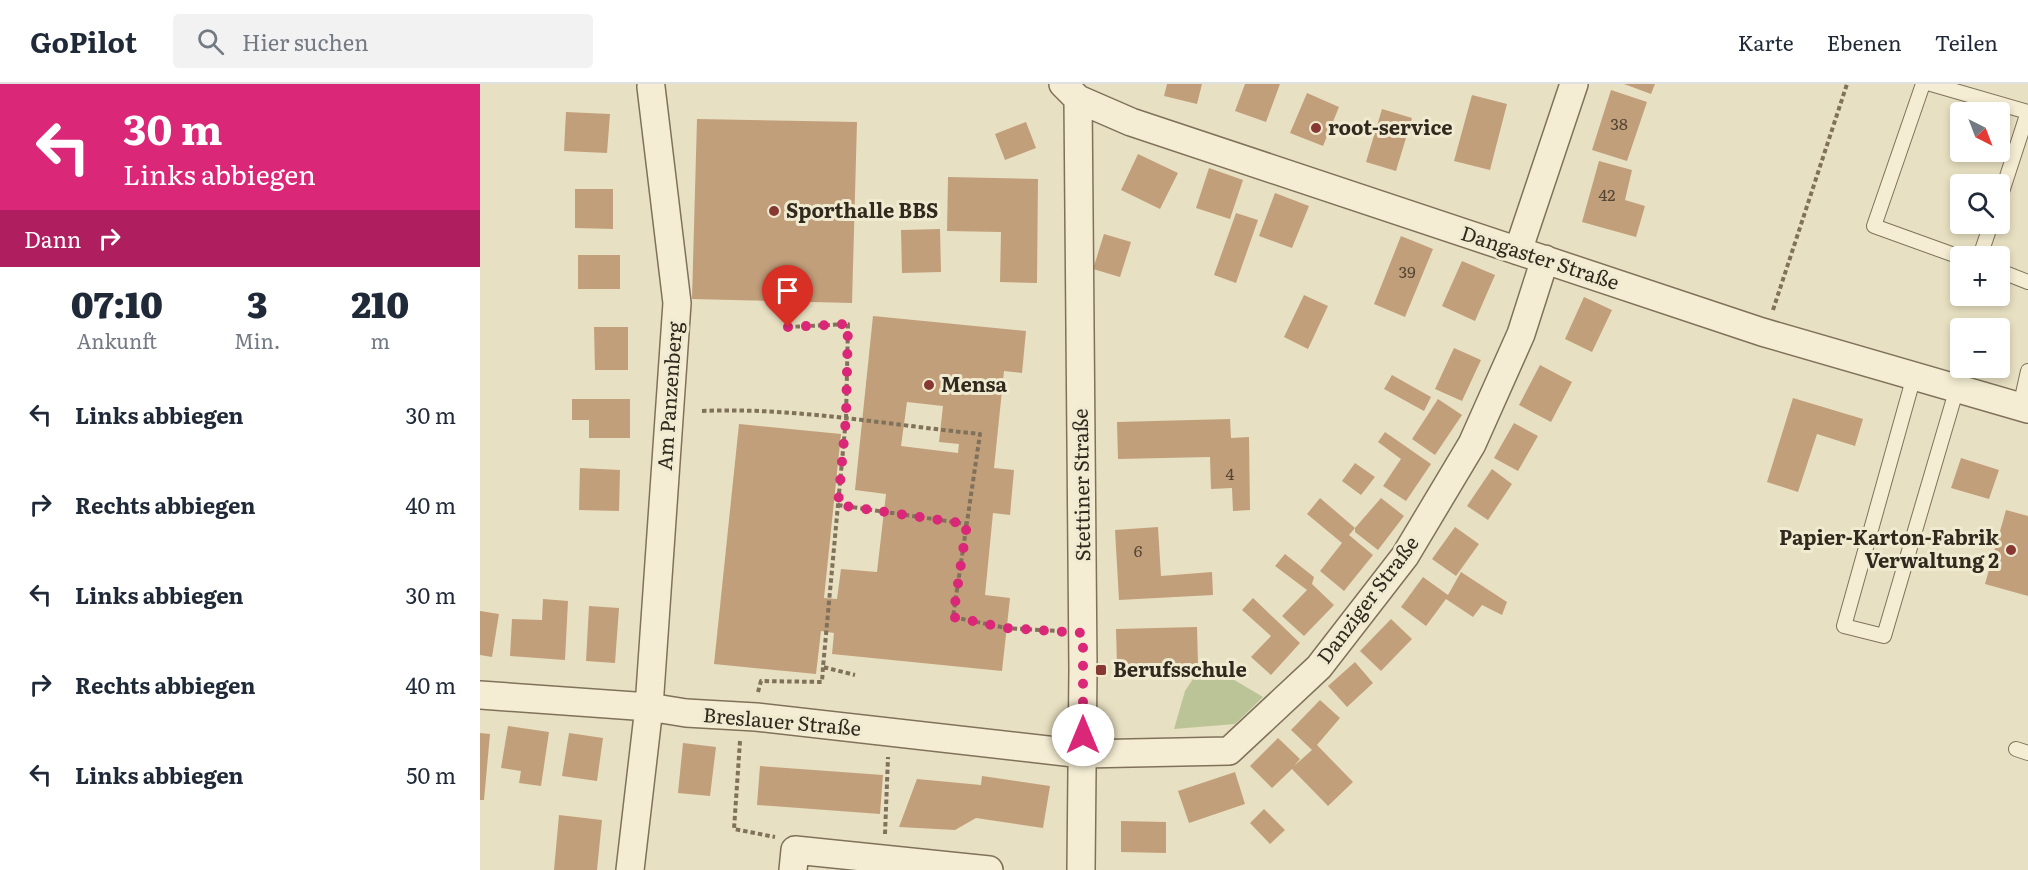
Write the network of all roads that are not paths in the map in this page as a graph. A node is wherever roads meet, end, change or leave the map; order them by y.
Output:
1 (1574, 84) edge
2 (1923, 84) edge
3 (1931, 84) edge
4 (654, 86) edge
5 (1071, 92) edge
6 (2008, 174) edge
7 (1518, 251) junction
8 (1950, 253) edge
9 (1545, 259) junction
10 (2010, 275) edge
11 (2028, 282) edge
12 (2028, 371) edge
13 (1914, 376) junction
14 (1957, 388) junction
15 (2024, 408) edge
16 (480, 695) edge
17 (649, 707) junction
18 (1083, 754) junction
19 (794, 860) edge
20 (898, 863) edge
21 (630, 870) edge
22 (989, 870) edge
23 (1081, 870) edge

1 - 7 street
2 - 8 lane
3 - 6 lane
4 - 17 street, Am Panzenberg
5 - 7 street, Dangaster Straße
5 - 18 street, Stettiner Straße
7 - 9 street, Dangaster Straße
9 - 13 street, Dangaster Straße
9 - 18 street, Danziger Straße
10 - 11 lane
12 - 15 lane
13 - 14 street, Dangaster Straße
13 - 14 lane
14 - 15 street, Dangaster Straße
16 - 17 street, Breslauer Straße
17 - 18 street, Breslauer Straße
17 - 21 street, Am Panzenberg
18 - 23 street, Stettiner Straße
19 - 20 street
20 - 22 street

